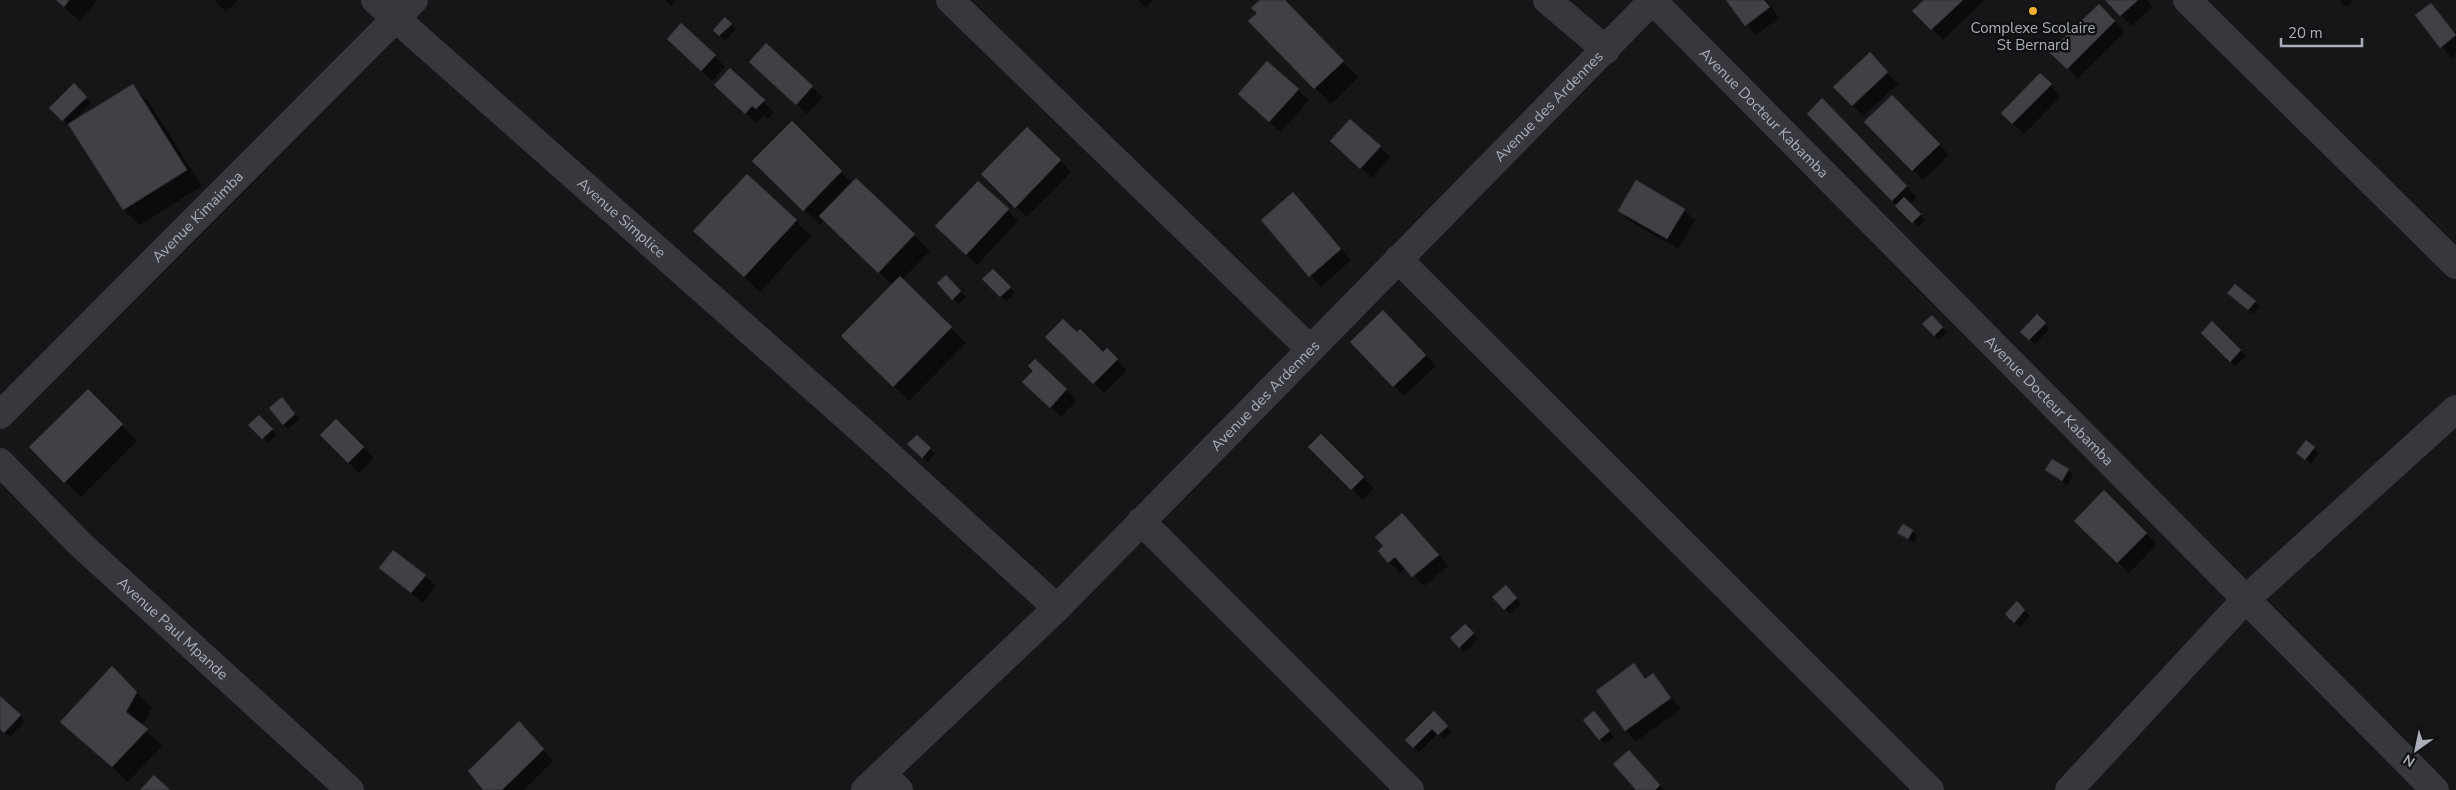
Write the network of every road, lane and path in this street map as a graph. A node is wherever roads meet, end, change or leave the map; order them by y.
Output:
1 (375, 0) edge
2 (950, 0) edge
3 (1547, 0) edge
4 (1652, 0) edge
5 (2187, 0) edge
6 (405, 10) edge
7 (1606, 50) junction
8 (1398, 259) junction
9 (2456, 265) edge
10 (1310, 348) junction
11 (2456, 408) edge
12 (0, 415) edge
13 (0, 462) edge
14 (1141, 522) junction
15 (2245, 600) junction
16 (1057, 608) junction
17 (882, 785) edge
18 (350, 790) edge
19 (1410, 790) edge
20 (1930, 790) edge
21 (2069, 790) edge
22 (2435, 790) edge

1 - 6 street, Avenue Simplice
2 - 10 street
3 - 7 street
4 - 7 street, Avenue des Ardennes
4 - 15 street, Avenue Docteur Kabamba
5 - 9 street
6 - 12 street, Avenue Kimaimba
6 - 16 street, Avenue Simplice
7 - 8 street, Avenue des Ardennes
8 - 10 street, Avenue des Ardennes
8 - 20 street
10 - 14 street, Avenue des Ardennes
11 - 15 street
13 - 18 street, Avenue Paul Mpande
14 - 16 street, Avenue des Ardennes
14 - 19 street
15 - 21 street
15 - 22 street, Avenue Docteur Kabamba
16 - 17 street, Avenue des Ardennes

